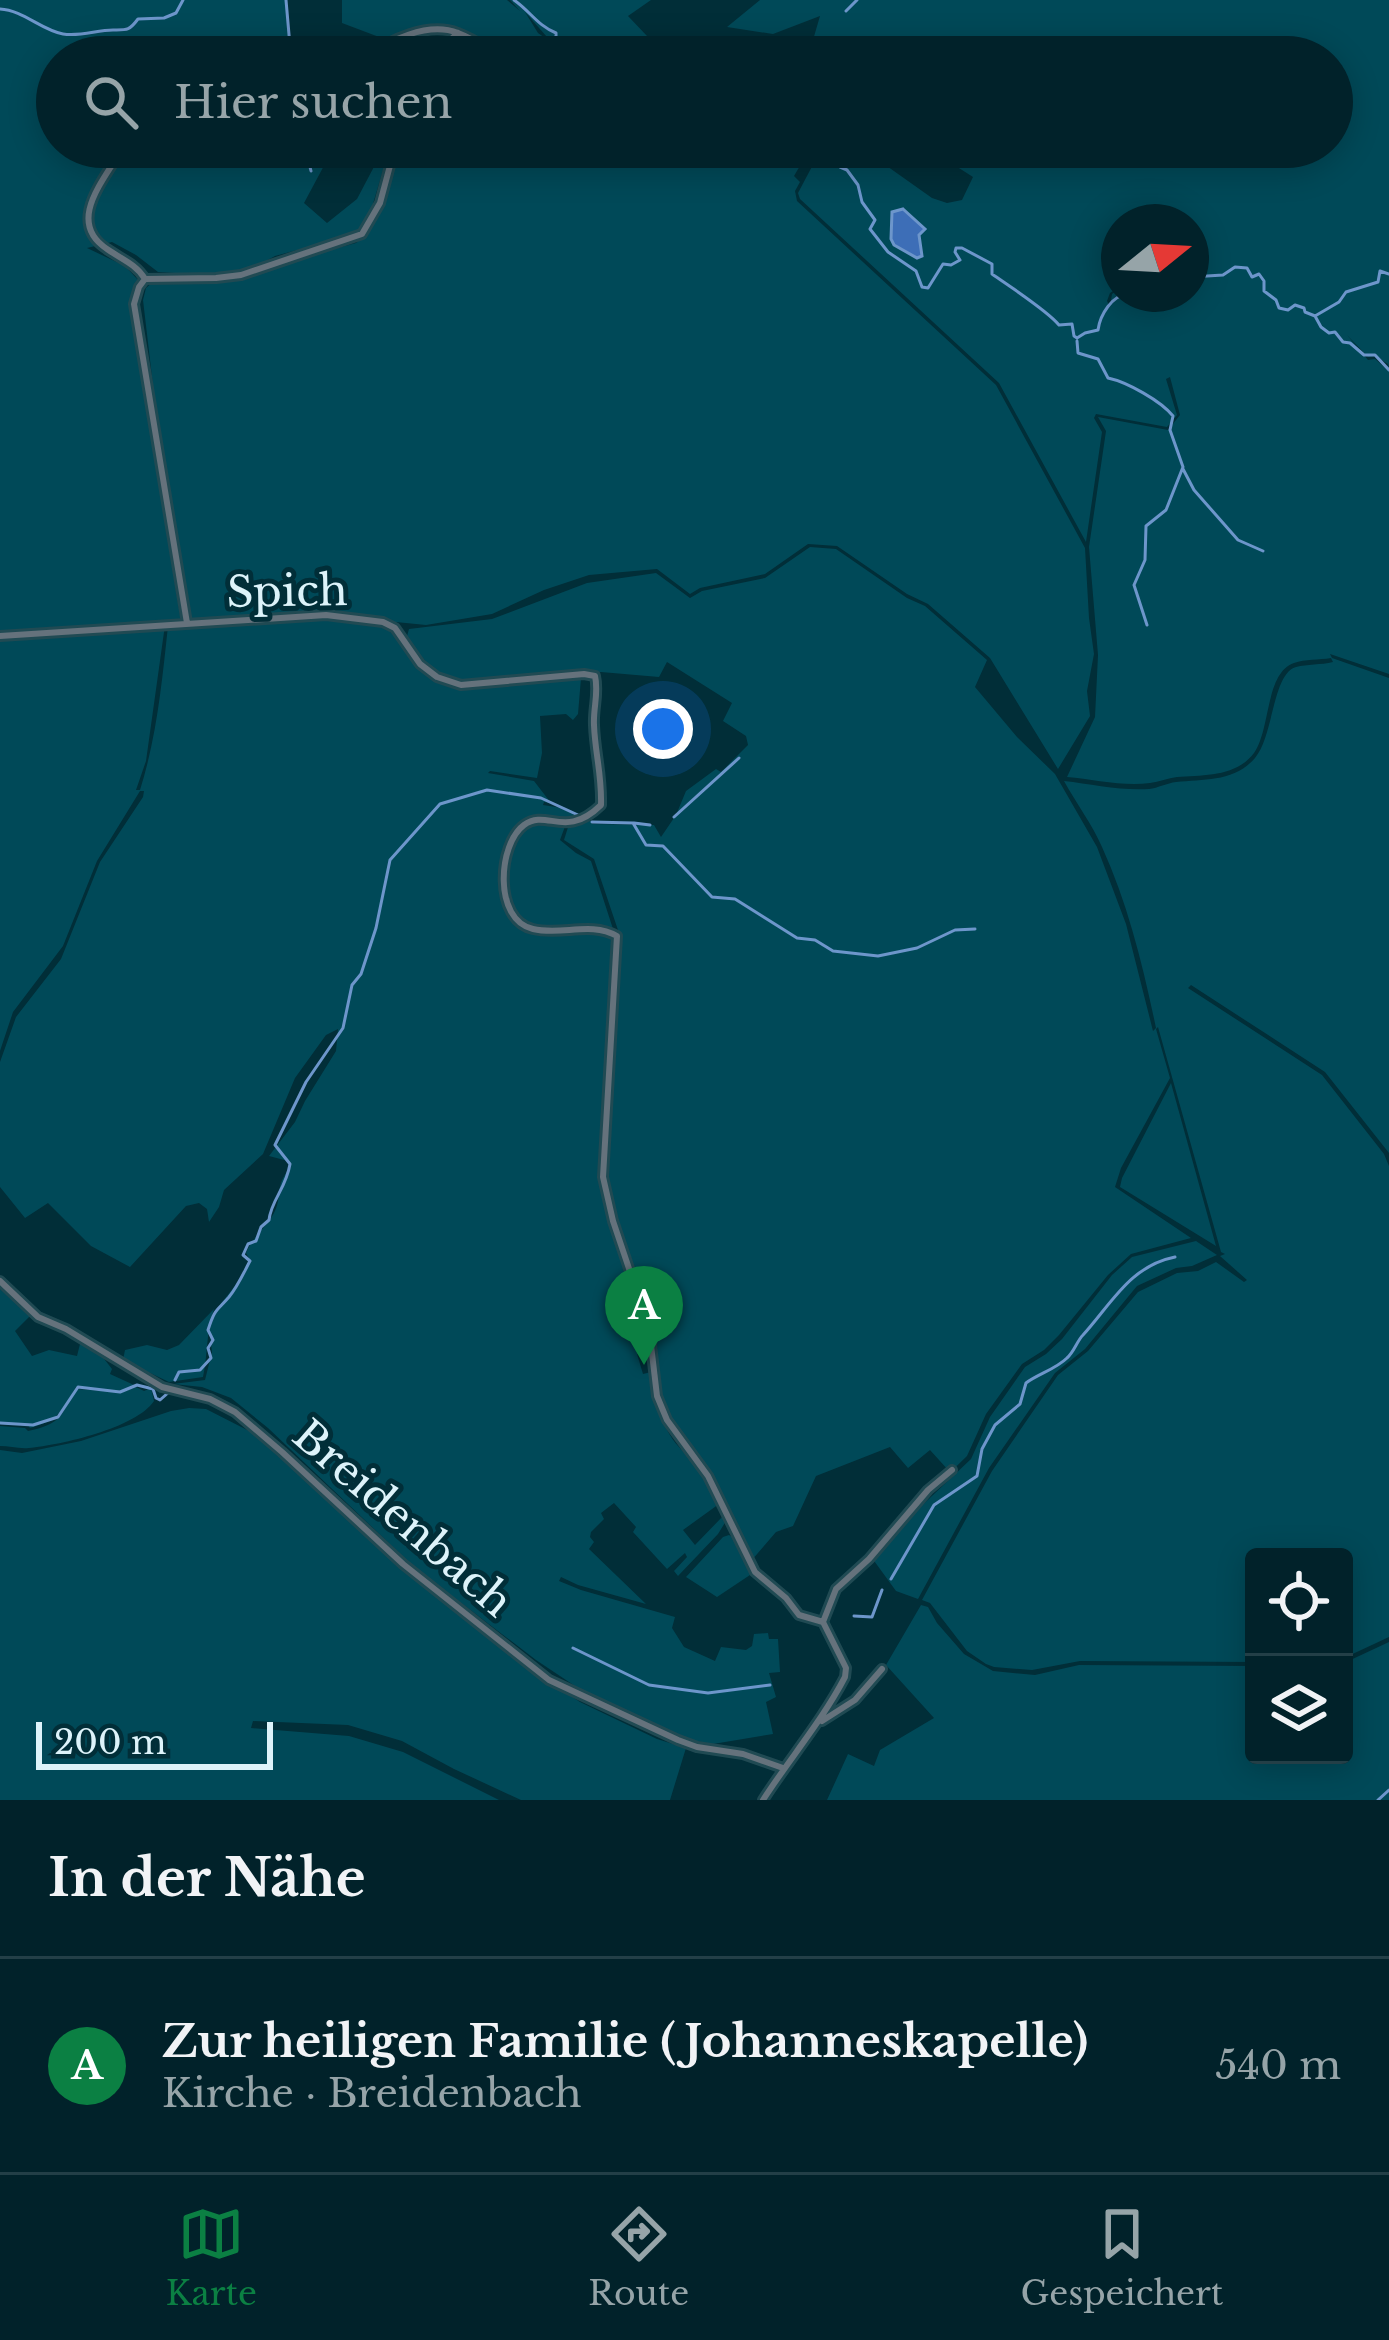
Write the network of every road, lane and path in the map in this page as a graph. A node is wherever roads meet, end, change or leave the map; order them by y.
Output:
1 (458, 33) junction
2 (404, 36) edge
3 (455, 36) edge
4 (464, 36) edge
5 (110, 168) edge
6 (389, 168) edge
7 (145, 279) junction
8 (187, 623) junction
9 (0, 636) edge
10 (0, 1281) edge
11 (952, 1470) dead end
12 (823, 1622) junction
13 (882, 1669) dead end
14 (818, 1723) junction
15 (783, 1768) junction
16 (763, 1800) edge

1 - 2 street
1 - 3 street
1 - 4 street
5 - 7 street
6 - 7 street
7 - 8 street
8 - 9 street
8 - 12 street, Spich
10 - 15 street, Breidenbach
11 - 12 street
12 - 14 street
13 - 14 street
14 - 15 street
15 - 16 street

